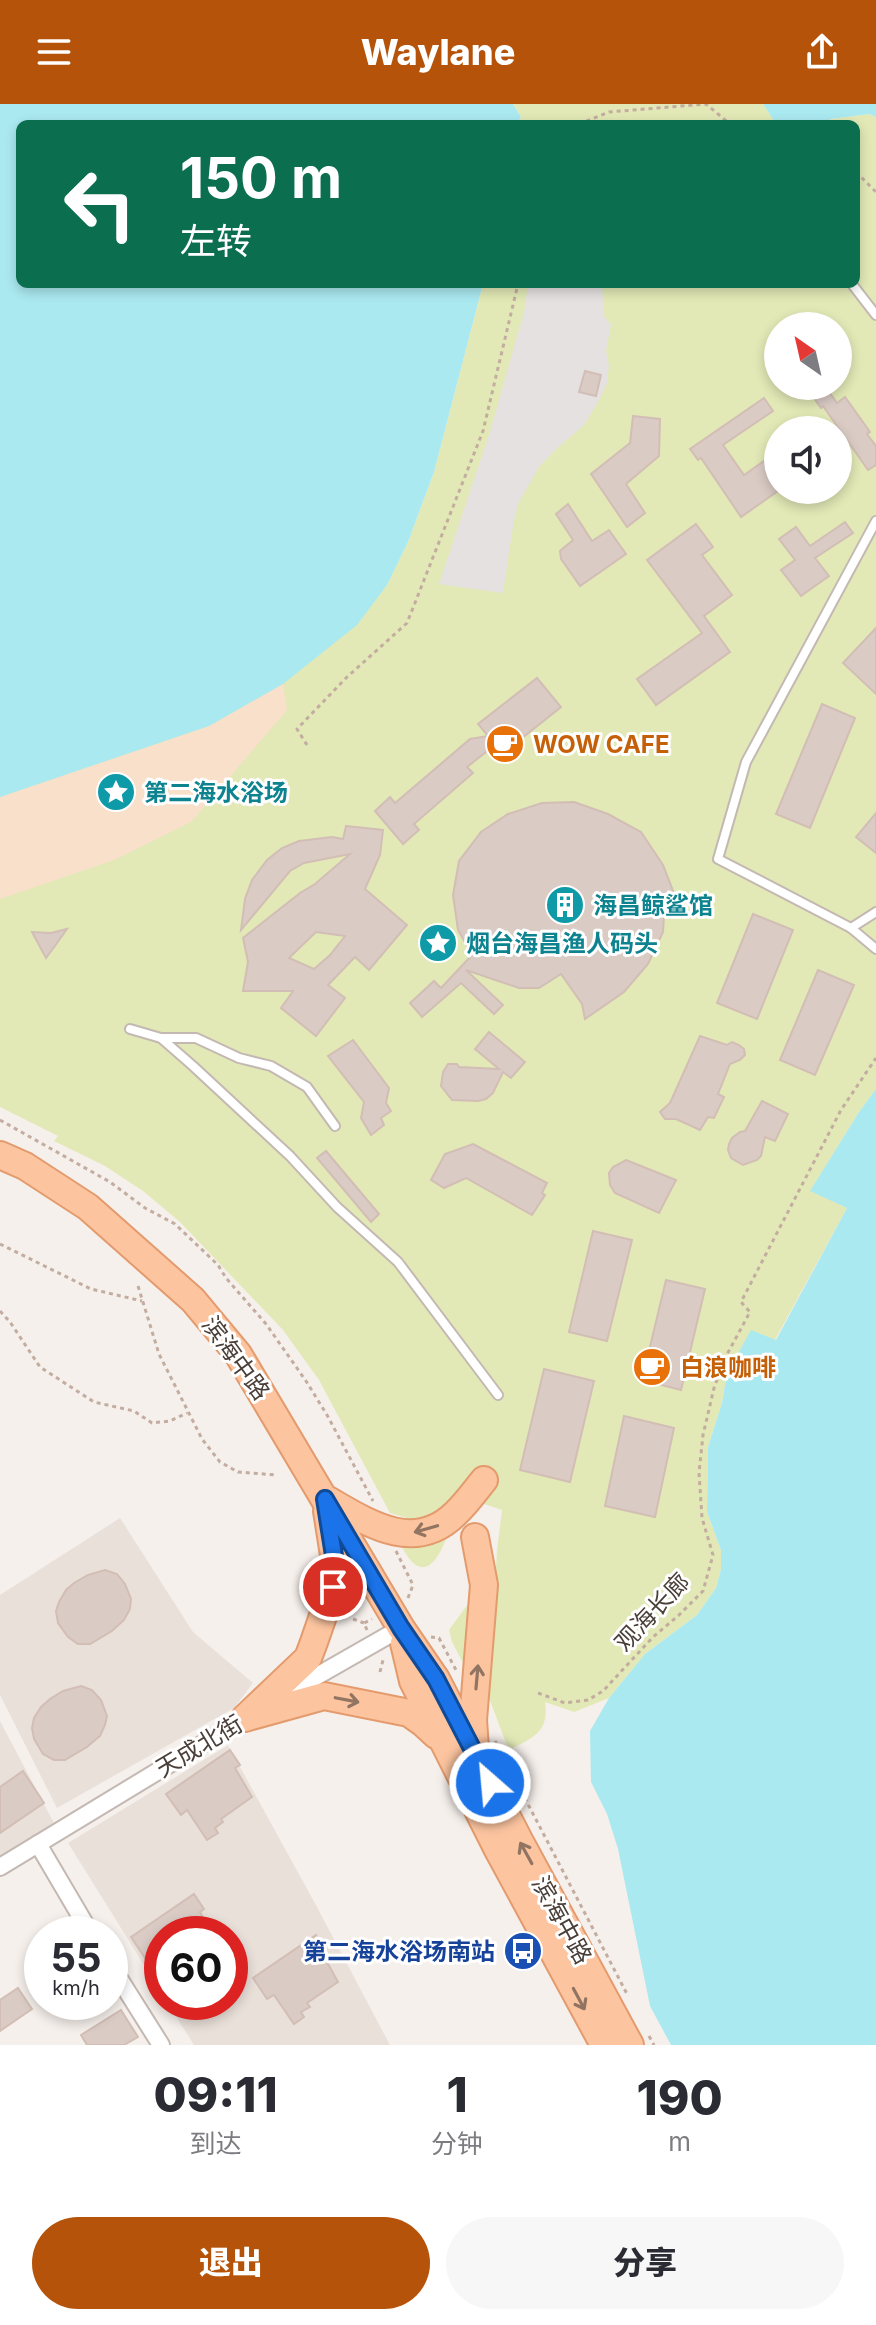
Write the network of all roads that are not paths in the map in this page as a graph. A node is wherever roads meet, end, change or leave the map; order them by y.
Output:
1 (855, 288) edge
2 (876, 315) edge
3 (876, 521) edge
4 (876, 912) edge
5 (851, 928) junction
6 (876, 949) edge
7 (130, 1029) dead end
8 (161, 1038) junction
9 (335, 1126) dead end
10 (0, 1155) edge
11 (498, 1395) dead end
12 (484, 1480) dead end
13 (325, 1499) junction
14 (475, 1537) dead end
15 (401, 1628) junction
16 (245, 1718) junction
17 (444, 1743) junction
18 (475, 1755) junction
19 (38, 1844) junction
20 (0, 1867) edge
21 (80, 1916) edge
22 (128, 1993) edge
23 (639, 2040) edge
24 (161, 2045) edge
25 (604, 2045) edge

1 - 2 lane
3 - 5 lane
4 - 5 lane
5 - 6 lane
7 - 8 lane
8 - 9 lane
8 - 11 lane
10 - 13 main road, 滨海中路
12 -> 13 main road
13 - 15 main road, 滨海中路
13 - 16 main road
18 -> 14 main road
15 - 16 street, 天成北街
15 - 17 main road, 滨海中路
15 - 18 main road, 滨海中路
16 -> 17 main road
16 - 19 street, 天成北街
17 -> 25 main road, 滨海中路
23 -> 18 main road, 滨海中路
19 - 20 street, 天成北街
19 - 21 street
22 - 24 street

